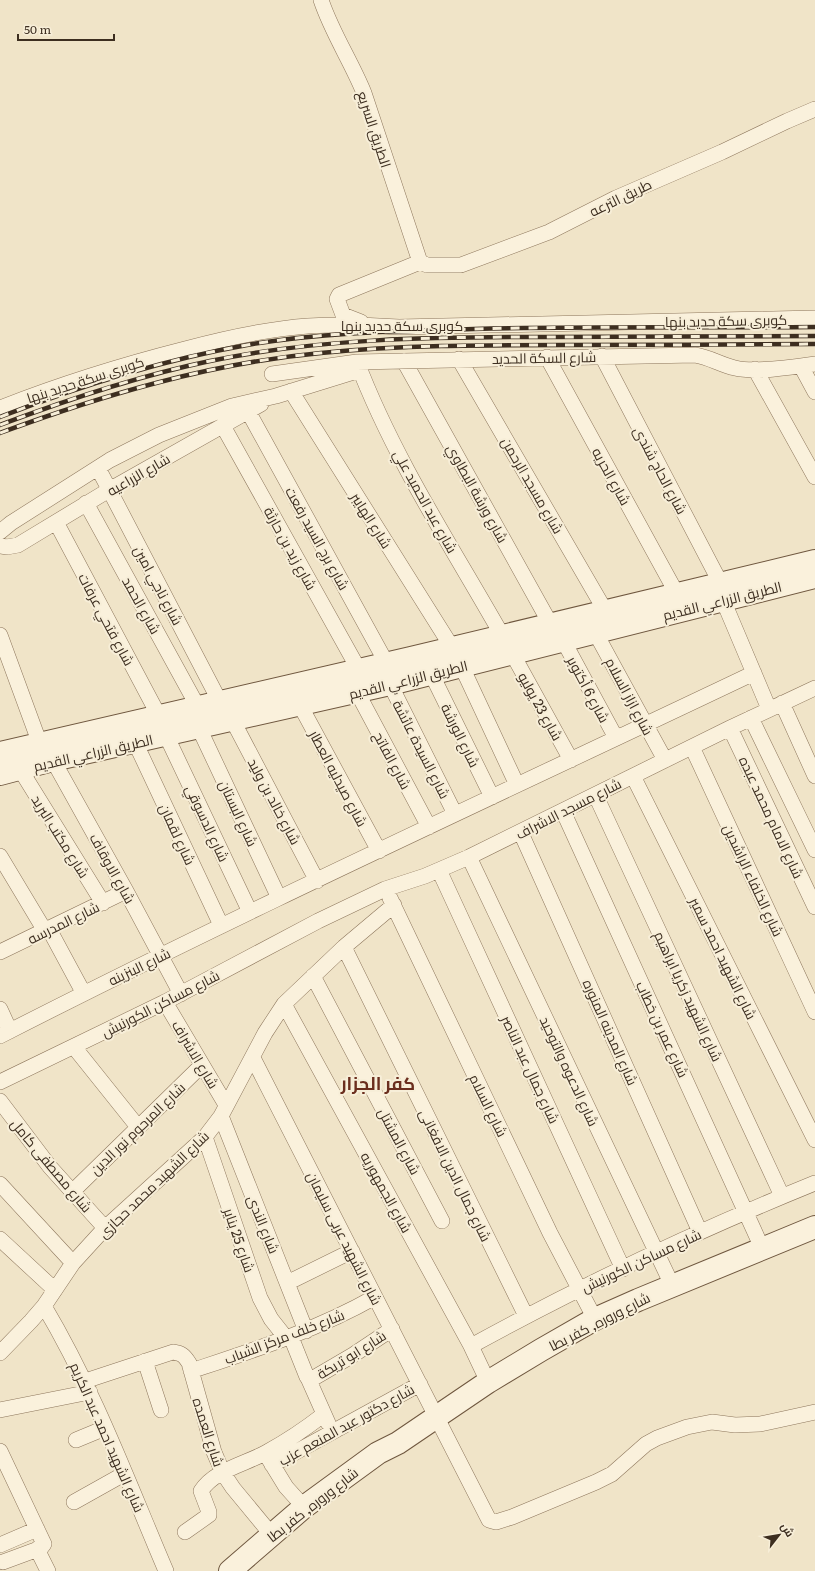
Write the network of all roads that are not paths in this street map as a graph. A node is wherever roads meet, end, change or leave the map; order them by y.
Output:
1 (321, 0) edge
2 (815, 109) edge
3 (420, 262) junction
4 (815, 318) edge
5 (368, 325) junction
6 (602, 356) junction
7 (547, 357) junction
8 (459, 359) junction
9 (404, 361) junction
10 (808, 365) edge
11 (359, 366) junction
12 (755, 369) junction
13 (272, 374) dead end
14 (291, 391) junction
15 (815, 392) edge
16 (276, 396) junction
17 (0, 408) edge
18 (248, 411) junction
19 (223, 426) junction
20 (98, 468) junction
21 (815, 477) edge
22 (109, 490) junction
23 (86, 504) junction
24 (56, 522) junction
25 (0, 532) edge
26 (0, 546) edge
27 (815, 561) edge
28 (815, 578) edge
29 (722, 592) junction
30 (677, 594) junction
31 (606, 612) junction
32 (557, 632) junction
33 (595, 632) junction
34 (0, 635) edge
35 (507, 645) junction
36 (457, 657) junction
37 (359, 670) junction
38 (431, 673) junction
39 (754, 673) junction
40 (388, 674) junction
41 (815, 689) edge
42 (357, 692) junction
43 (220, 702) junction
44 (300, 705) junction
45 (775, 706) junction
46 (198, 707) junction
47 (751, 718) junction
48 (233, 721) junction
49 (646, 724) junction
50 (162, 725) junction
51 (199, 728) junction
52 (730, 728) junction
53 (616, 738) junction
54 (136, 742) junction
55 (692, 747) junction
56 (45, 749) junction
57 (0, 753) edge
58 (571, 760) junction
59 (665, 760) junction
60 (10, 772) edge
61 (633, 776) junction
62 (815, 776) edge
63 (517, 785) junction
64 (596, 796) junction
65 (492, 797) junction
66 (563, 811) junction
67 (455, 814) junction
68 (429, 827) junction
69 (521, 833) junction
70 (815, 850) edge
71 (379, 851) junction
72 (0, 856) edge
73 (469, 857) junction
74 (440, 870) junction
75 (317, 880) junction
76 (385, 889) junction
77 (126, 891) junction
78 (279, 898) junction
79 (102, 903) junction
80 (394, 905) junction
81 (815, 907) edge
82 (250, 912) junction
83 (318, 921) joint
84 (221, 926) junction
85 (47, 930) junction
86 (344, 946) junction
87 (0, 952) edge
88 (160, 955) junction
89 (313, 976) junction
90 (83, 992) junction
91 (181, 994) junction
92 (165, 1002) junction
93 (284, 1004) junction
94 (0, 1009) edge
95 (815, 1012) edge
96 (5, 1034) edge
97 (74, 1047) junction
98 (253, 1058) junction
99 (202, 1065) junction
100 (0, 1082) edge
101 (0, 1101) edge
102 (224, 1111) junction
103 (138, 1127) junction
104 (205, 1137) junction
105 (815, 1140) edge
106 (815, 1183) edge
107 (0, 1184) edge
108 (72, 1192) junction
109 (782, 1196) junction
110 (746, 1211) junction
111 (442, 1221) dead end
112 (815, 1227) edge
113 (105, 1228) junction
114 (700, 1232) junction
115 (0, 1239) edge
116 (762, 1248) junction
117 (352, 1251) junction
118 (656, 1253) junction
119 (73, 1263) junction
120 (623, 1269) junction
121 (287, 1283) junction
122 (672, 1285) junction
123 (579, 1289) junction
124 (55, 1290) junction
125 (375, 1297) junction
126 (44, 1306) junction
127 (526, 1316) junction
128 (595, 1319) junction
129 (392, 1329) junction
130 (306, 1331) junction
131 (288, 1338) junction
132 (471, 1346) junction
133 (0, 1353) edge
134 (145, 1361) junction
135 (191, 1371) junction
136 (308, 1378) junction
137 (488, 1382) junction
138 (420, 1384) junction
139 (87, 1387) junction
140 (0, 1410) edge
141 (161, 1410) dead end
142 (815, 1412) edge
143 (323, 1415) junction
144 (437, 1418) junction
145 (105, 1428) junction
146 (333, 1431) junction
147 (76, 1440) dead end
148 (398, 1443) junction
149 (0, 1451) edge
150 (269, 1459) junction
151 (222, 1473) junction
152 (124, 1474) junction
153 (74, 1502) dead end
154 (304, 1507) junction
155 (37, 1529) junction
156 (185, 1532) dead end
157 (271, 1534) junction
158 (0, 1545) edge
159 (37, 1549) junction
160 (3, 1562) dead end
161 (48, 1571) edge
162 (166, 1571) edge
163 (230, 1571) edge
164 (248, 1571) edge

1 - 3 street, الطريق السريع
2 - 3 street, طريق الترعه
3 - 5 street
4 - 5 street, كوبرى سكة حديد بنها
5 - 17 street, كوبرى سكة حديد بنها
6 - 7 street, شارع السكة الحديد
6 - 12 street, شارع السكة الحديد
6 - 29 street, شارع الحاج شندى
7 - 8 street, شارع السكة الحديد
7 - 30 street, شارع الحريه
8 - 9 street, شارع السكة الحديد
8 - 31 street, شارع مسجد الرحمن
9 - 11 street, شارع السكة الحديد
9 - 32 street, شارع ورشة البطاوي
10 - 12 street, شارع السكة الحديد
10 - 15 street
11 - 13 street, شارع السكة الحديد
11 - 14 street, شارع الزراعيه
11 - 35 street, شارع عبد الحميد علي
12 - 21 street
14 - 16 street, شارع الزراعيه
14 - 36 street, شارع الهايبر
16 - 18 street, شارع الزراعيه
16 - 20 street, شارع الزراعيه
18 - 19 street, شارع الزراعيه
18 - 40 street, شارع برج السيد رفعت
19 - 22 street, شارع الزراعيه
19 - 37 street, شارع زيد بن حارثة
20 - 22 street, شارع ناجي امين
20 - 25 street, شارع الزراعيه
22 - 23 street, شارع الزراعيه
22 - 43 street, شارع ناجي امين
23 - 24 street, شارع الزراعيه
23 - 46 street, شارع الحمد
24 - 26 street, شارع الزراعيه
24 - 50 street, شارع فتحي عرفات
27 - 29 main road, الطريق الزراعي القديم
28 - 29 main road, الطريق الزراعي القديم
29 - 30 main road, الطريق الزراعي القديم
29 - 33 main road, الطريق الزراعي القديم
29 - 39 street, شارع الحاج شندى
30 - 31 main road, الطريق الزراعي القديم
31 - 32 main road, الطريق الزراعي القديم
32 - 33 main road, الطريق الزراعي القديم
32 - 35 main road, الطريق الزراعي القديم
32 - 53 street, شارع 6 أكتوبر
33 - 49 street, شارع ازاز السلام
34 - 56 street, شارع الاوقاف
35 - 36 main road, الطريق الزراعي القديم
35 - 58 street, شارع 23 يوليو
36 - 38 main road, الطريق الزراعي القديم
36 - 40 main road, الطريق الزراعي القديم
36 - 63 street, شارع الهايبر
37 - 40 main road, الطريق الزراعي القديم
37 - 43 main road, الطريق الزراعي القديم
38 - 40 main road, الطريق الزراعي القديم
38 - 65 street, شارع الورشة
39 - 45 street, شارع الحاج شندى
39 - 49 street
40 - 42 main road, الطريق الزراعي القديم
40 - 67 street, شارع السيدة عائشة
41 - 45 street, شارع مسجد الاشراف
42 - 44 main road, الطريق الزراعي القديم
42 - 68 street, شارع الفاتح
43 - 46 main road, الطريق الزراعي القديم
44 - 48 main road, الطريق الزراعي القديم
44 - 71 street, شارع صيدليه العطار
45 - 47 street, شارع مسجد الاشراف
45 - 62 street, شارع الحاج شندى
46 - 50 main road, الطريق الزراعي القديم
47 - 52 street, شارع مسجد الاشراف
47 - 70 street
48 - 51 main road, الطريق الزراعي القديم
48 - 75 street, شارع خالد بن وليد
49 - 53 street
49 - 59 street, شارع ازاز السلام
50 - 51 main road, الطريق الزراعي القديم
50 - 54 main road, الطريق الزراعي القديم
50 - 56 main road, الطريق الزراعي القديم
50 - 82 street, شارع الدسوقي
51 - 78 street, شارع البستان
52 - 55 street, شارع مسجد الاشراف
52 - 81 street, شارع الامام محمد عبده
53 - 58 street
54 - 56 main road, الطريق الزراعي القديم
54 - 84 street, شارع لقمان
55 - 59 street, شارع مسجد الاشراف
55 - 95 street, شارع الخلفاء الراشدين
56 - 57 main road, الطريق الزراعي القديم
56 - 60 main road, الطريق الزراعي القديم
56 - 77 street, شارع الاوقاف
58 - 63 street
59 - 61 street, شارع مسجد الاشراف
60 - 79 street, شارع مكتب البريد
61 - 64 street, شارع مسجد الاشراف
61 - 105 street, شارع الشهيد احمد سمير
63 - 65 street
64 - 66 street, شارع مسجد الاشراف
64 - 109 street, شارع الشهيد زكريا ابراهيم
65 - 67 street
66 - 69 street, شارع مسجد الاشراف
66 - 110 street, شارع عمر بن خطاب
67 - 68 street
68 - 71 street
69 - 73 street, شارع مسجد الاشراف
69 - 114 street, شارع المدينه المنوره
71 - 75 street
72 - 85 street
73 - 74 street, شارع مسجد الاشراف
73 - 118 street, شارع الدعوه والتوحيد
74 - 76 street, شارع مسجد الاشراف
74 - 120 street, شارع جمال عبد الناصر
75 - 78 street
76 - 80 street, شارع السلام
76 - 83 street, شارع مسجد الاشراف
77 - 79 street, شارع المدرسه
77 - 88 street, شارع الاوقاف
78 - 82 street, شارع البنزينه
79 - 85 street, شارع المدرسه
80 - 86 street, شارع الشهيد محمد حجازى
80 - 123 street, شارع السلام
82 - 84 street, شارع البنزينه
83 - 91 street, شارع مساكن الكورنيش
84 - 88 street, شارع البنزينه
85 - 87 street, شارع المدرسه
85 - 90 street
86 - 89 street, شارع الشهيد محمد حجازى
86 - 127 street, شارع جمال الدين الافغانى
88 - 90 street, شارع البنزينه
88 - 91 street, شارع الاوقاف
89 - 93 street, شارع الشهيد محمد حجازى
89 - 111 street, شارع المشتل
90 - 96 street, شارع البنزينه
91 - 92 street, شارع مساكن الكورنيش
92 - 97 street, شارع مساكن الكورنيش
92 - 99 street, شارع الاشراف
93 - 98 street, شارع الشهيد محمد حجازى
93 - 132 street, شارع الجمهوريه
94 - 96 street
97 - 100 street, شارع مساكن الكورنيش
97 - 103 street
98 - 102 street, شارع الشهيد محمد حجازى
98 - 117 street, شارع الشهيد عربى سليمان
99 - 102 street, شارع الاشراف
99 - 103 street, شارع المرحوم نور الدين
101 - 108 street, شارع مصطفى كامل
102 - 104 street, شارع الشهيد محمد حجازى
102 - 121 street, شارع الندى
103 - 108 street, شارع المرحوم نور الدين
104 - 113 street, شارع الشهيد محمد حجازى
104 - 131 street, شارع 25 يناير
106 - 109 street, شارع مساكن الكورنيش
107 - 119 street
108 - 113 street, شارع مصطفى كامل
109 - 110 street, شارع مساكن الكورنيش
110 - 114 street, شارع مساكن الكورنيش
110 - 116 street, شارع عمر بن خطاب
112 - 116 main road, شارع وروره, كفر بطا
113 - 119 street, شارع الشهيد محمد حجازى
114 - 118 street, شارع مساكن الكورنيش
115 - 124 street
116 - 122 main road, شارع وروره, كفر بطا
117 - 121 street
117 - 125 street, شارع الشهيد عربى سليمان
118 - 120 street, شارع مساكن الكورنيش
118 - 122 street, شارع الدعوه والتوحيد
119 - 124 street, شارع الشهيد محمد حجازى
120 - 123 street, شارع مساكن الكورنيش
121 - 130 street, شارع الندى
122 - 128 main road, شارع وروره, كفر بطا
123 - 127 street, شارع مساكن الكورنيش
123 - 128 street, شارع السلام
124 - 126 street, شارع الشهيد محمد حجازى
125 - 129 street, شارع الشهيد عربى سليمان
125 - 130 street, شارع خلف مركز الشباب
126 - 133 street, شارع الشهيد محمد حجازى
126 - 139 street, شارع الشهيد احمد عبد الكريم
127 - 132 street, شارع مساكن الكورنيش
128 - 137 main road, شارع وروره, كفر بطا
129 - 136 street, شارع ابو تريكة
129 - 138 street, شارع الشهيد عربى سليمان
130 - 131 street, شارع خلف مركز الشباب
131 - 135 street, شارع خلف مركز الشباب
131 - 136 street, شارع ابو تريكة
132 - 137 street, شارع الجمهوريه
134 - 135 street, شارع العمده
134 - 139 street
134 - 141 street
135 - 151 street, شارع العمده
136 - 143 street
137 - 144 main road, شارع وروره, كفر بطا
138 - 144 street, شارع الشهيد عربى سليمان
138 - 146 street, شارع دكتور عبد المنعم عزب
139 - 140 street
139 - 145 street, شارع الشهيد احمد عبد الكريم
142 - 144 street, شارع الشهيد عربى سليمان
143 - 146 street
143 - 150 street
144 - 148 main road, شارع وروره, كفر بطا
145 - 147 street
145 - 152 street, شارع الشهيد احمد عبد الكريم
146 - 150 street, شارع دكتور عبد المنعم عزب
148 - 154 main road, شارع وروره, كفر بطا
148 - 164 main road, شارع وروره, كفر بطا
149 - 155 street
150 - 151 street
150 - 154 street
151 - 156 street
151 - 157 street, شارع العمده
152 - 153 street
152 - 162 street, شارع الشهيد احمد عبد الكريم
154 - 157 main road, شارع وروره, كفر بطا
155 - 158 street
155 - 159 street
157 - 163 main road, شارع وروره, كفر بطا
159 - 160 street
159 - 161 street

